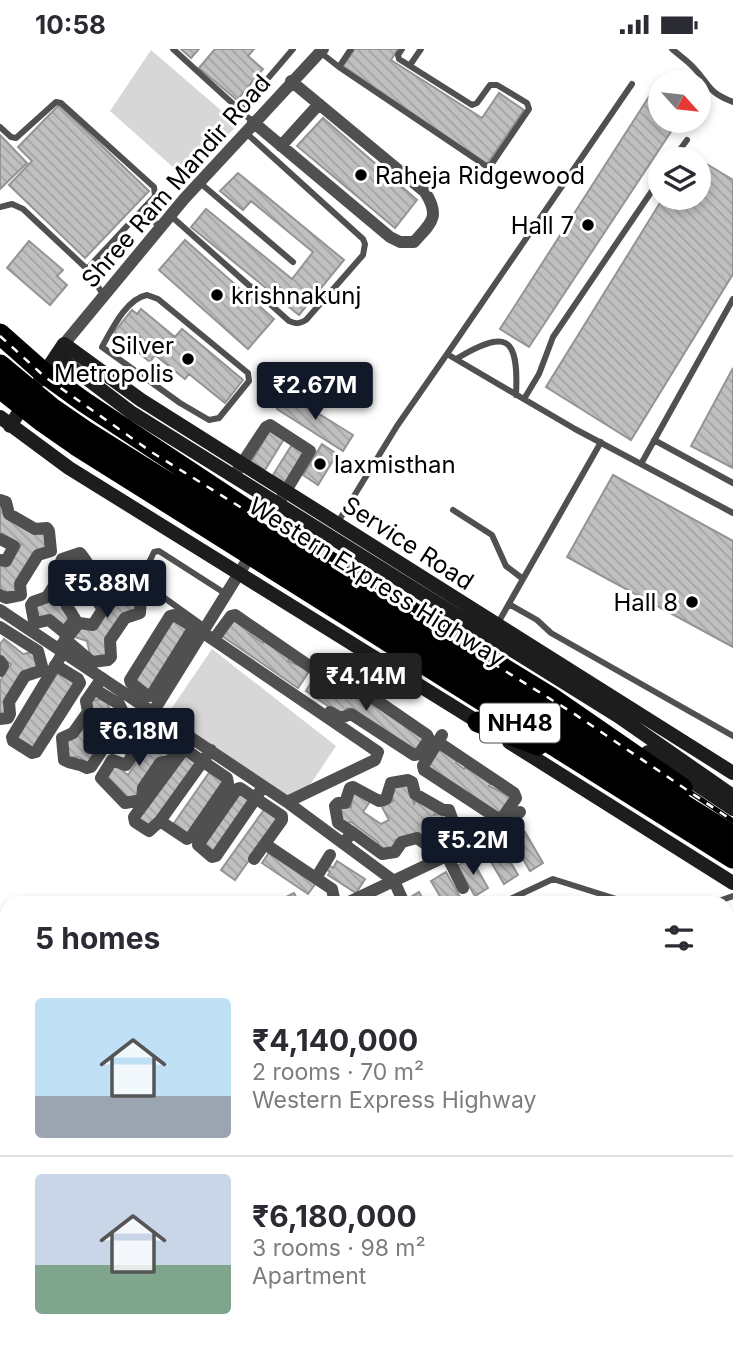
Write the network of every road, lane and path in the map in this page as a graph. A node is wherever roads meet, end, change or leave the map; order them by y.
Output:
1 (173, 49) edge
2 (293, 49) edge
3 (351, 49) edge
4 (402, 49) edge
5 (421, 49) edge
6 (671, 49) edge
7 (321, 50) edge
8 (410, 65) junction
9 (339, 67) junction
10 (291, 81) junction
11 (632, 84) dead end
12 (733, 102) edge
13 (320, 104) junction
14 (241, 110) junction
15 (0, 127) edge
16 (249, 127) junction
17 (687, 140) dead end
18 (282, 146) junction
19 (682, 147) edge
20 (200, 182) junction
21 (648, 197) edge
22 (0, 207) edge
23 (142, 211) junction
24 (171, 216) junction
25 (162, 229) junction
26 (293, 262) dead end
27 (87, 269) junction
28 (104, 296) junction
29 (733, 299) edge
30 (0, 322) edge
31 (0, 334) edge
32 (447, 354) junction
33 (456, 359) junction
34 (54, 360) junction
35 (0, 365) edge
36 (129, 368) junction
37 (0, 388) edge
38 (113, 390) junction
39 (166, 394) junction
40 (516, 395) junction
41 (524, 399) junction
42 (155, 409) junction
43 (5, 421) edge
44 (146, 422) junction
45 (654, 440) junction
46 (601, 442) junction
47 (244, 461) junction
48 (641, 464) junction
49 (234, 477) junction
50 (733, 484) edge
51 (285, 495) junction
52 (0, 500) edge
53 (453, 510) dead end
54 (733, 513) edge
55 (315, 518) junction
56 (337, 524) junction
57 (270, 525) junction
58 (0, 539) edge
59 (0, 559) edge
60 (238, 573) junction
61 (523, 579) junction
62 (309, 582) junction
63 (226, 594) junction
64 (0, 595) edge
65 (509, 604) junction
66 (452, 605) junction
67 (5, 613) edge
68 (1, 629) edge
69 (201, 629) junction
70 (493, 631) junction
71 (217, 635) junction
72 (62, 644) junction
73 (0, 661) edge
74 (55, 666) junction
75 (0, 671) edge
76 (102, 678) junction
77 (94, 689) junction
78 (616, 708) junction
79 (153, 712) junction
80 (0, 719) edge
81 (478, 722) junction
82 (187, 734) junction
83 (733, 736) edge
84 (179, 747) junction
85 (211, 750) junction
86 (570, 754) junction
87 (203, 761) junction
88 (733, 773) edge
89 (263, 786) junction
90 (733, 796) edge
91 (256, 797) junction
92 (287, 802) junction
93 (733, 809) edge
94 (520, 812) dead end
95 (160, 821) junction
96 (712, 822) junction
97 (500, 823) junction
98 (733, 836) edge
99 (348, 838) junction
100 (265, 844) junction
101 (330, 855) dead end
102 (447, 856) junction
103 (733, 858) edge
104 (254, 859) dead end
105 (316, 878) junction
106 (394, 881) junction
107 (733, 883) edge
108 (463, 888) dead end
109 (334, 896) edge
110 (362, 896) edge
111 (401, 896) edge
112 (517, 896) edge
113 (607, 896) edge

1 - 14 lane
2 - 14 lane
3 - 9 lane
4 - 8 lane
5 - 8 lane
6 - 12 lane
7 - 9 lane
7 - 10 street, Shree Ram Mandir Road
8 - 9 lane
10 - 13 street
10 - 16 street, Shree Ram Mandir Road
11 - 32 lane
13 - 18 street
13 - 18 street
14 - 16 lane
15 - 23 lane
16 - 18 street
16 - 20 street, Shree Ram Mandir Road
16 - 24 lane
17 - 19 lane
20 - 24 street, Shree Ram Mandir Road
20 - 26 lane
21 - 41 lane
22 - 27 lane
23 - 25 lane
23 - 27 lane
24 - 25 street, Shree Ram Mandir Road
25 - 28 street, Shree Ram Mandir Road
27 - 28 lane
28 - 34 street, Shree Ram Mandir Road
29 - 45 lane
30 - 34 main road
31 - 34 highway
32 - 33 lane
32 - 56 lane
33 - 40 lane
33 - 40 lane
34 - 38 main road, Service Road
34 - 43 main road
34 - 57 highway
34 - 93 main road
35 - 62 highway, Western Express Highway / NH48
36 - 38 lane
36 - 39 lane
36 - 39 lane
37 - 62 highway, Western Express Highway / NH48
38 - 42 main road, Service Road
38 - 44 main road
39 - 42 lane
40 - 41 lane
41 - 46 lane
42 - 44 lane
42 - 47 main road, Service Road
43 - 60 main road
44 - 49 main road
45 - 48 lane
45 - 50 lane
46 - 48 lane
46 - 61 lane
47 - 49 street
47 - 51 main road, Service Road
47 - 51 street
48 - 54 lane
49 - 51 main road
51 - 55 main road, Service Road
52 - 64 street
53 - 61 lane
55 - 56 main road, Service Road
55 - 66 main road
56 - 66 main road, Service Road
57 - 60 street
57 - 96 highway
58 - 59 street
60 - 63 street
60 - 81 main road
61 - 65 lane
62 - 86 highway, Western Express Highway / NH48
62 - 96 highway, Western Express Highway / NH48
63 - 69 street
63 - 69 lane
65 - 70 lane
65 - 83 lane
66 - 70 main road, Service Road
67 - 68 street
67 - 72 street
68 - 80 street
69 - 69 street
69 - 71 street
69 - 79 street
69 - 92 street
70 - 78 main road, Service Road
71 - 71 street
72 - 72 street
72 - 72 street
72 - 74 street
72 - 76 street
73 - 75 street
74 - 74 street
76 - 77 street
76 - 79 street
77 - 77 street
78 - 88 main road, Service Road
78 - 90 main road
79 - 82 street
81 - 86 highway
81 - 107 main road
82 - 84 street
82 - 85 street
84 - 84 street
85 - 87 street
85 - 89 street
86 - 103 highway, Western Express Highway / NH48
87 - 95 street
87 - 95 street
87 - 95 street
89 - 91 street
89 - 92 street
91 - 91 street
91 - 100 street
92 - 99 street
94 - 97 street
96 - 98 highway, Western Express Highway / NH48
97 - 97 street
97 - 102 street
99 - 99 street
99 - 106 street
100 - 104 street
100 - 105 street
101 - 105 street
102 - 106 street
102 - 108 street
105 - 109 street
106 - 110 street
106 - 111 street
112 - 113 lane

